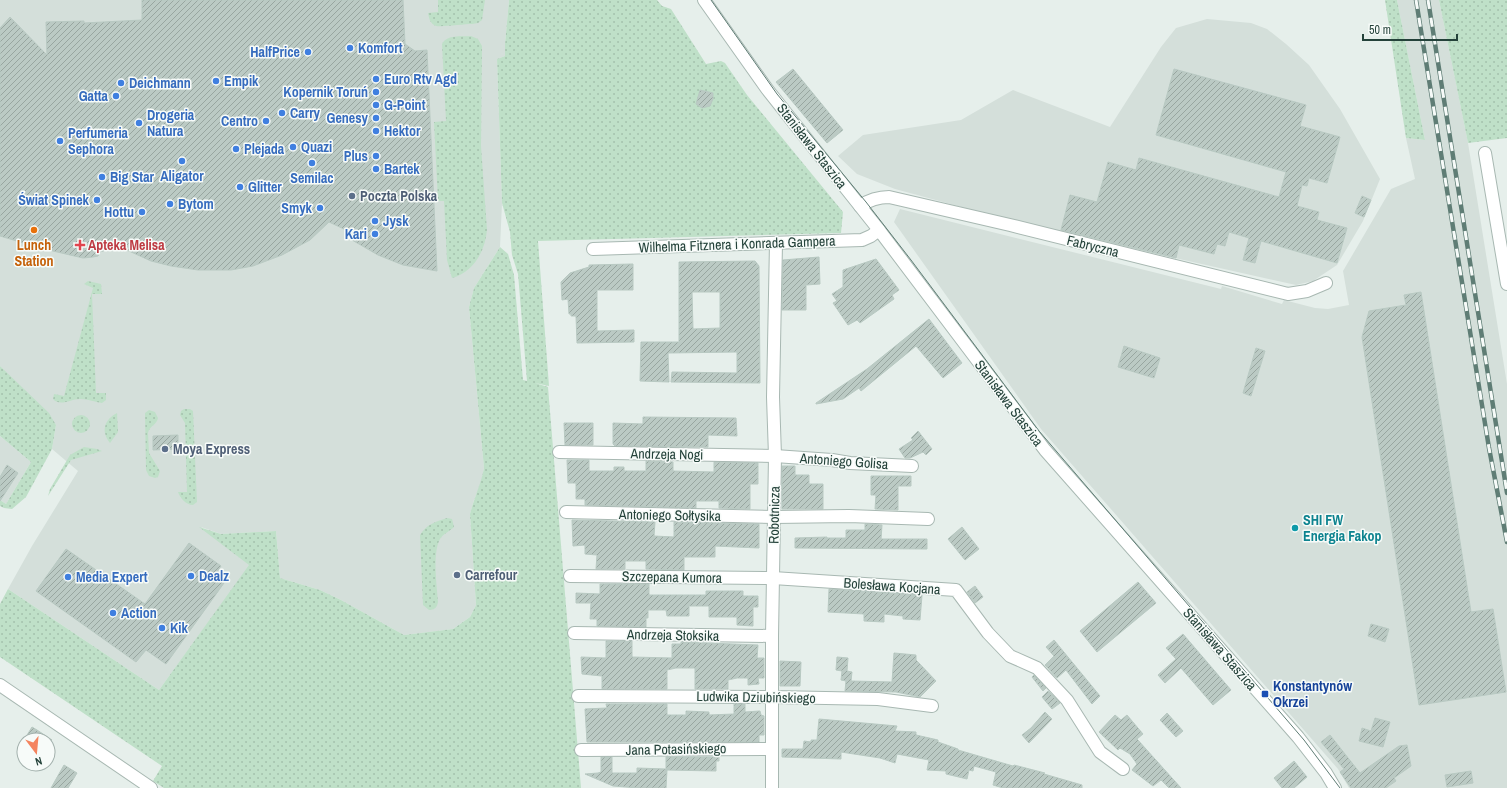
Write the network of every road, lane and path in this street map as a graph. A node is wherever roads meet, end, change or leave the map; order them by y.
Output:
1 (704, 0) edge
2 (1486, 153) dead end
3 (860, 206) junction
4 (879, 230) junction
5 (776, 242) junction
6 (593, 249) dead end
7 (1326, 283) dead end
8 (1507, 284) edge
9 (559, 452) dead end
10 (775, 456) junction
11 (912, 466) dead end
12 (566, 512) dead end
13 (774, 517) junction
14 (928, 519) dead end
15 (570, 576) dead end
16 (774, 578) junction
17 (574, 633) dead end
18 (772, 636) junction
19 (1, 690) edge
20 (578, 696) dead end
21 (773, 697) junction
22 (932, 706) dead end
23 (772, 748) junction
24 (581, 750) dead end
25 (1123, 769) dead end
26 (151, 788) edge
27 (772, 788) edge
28 (1335, 788) edge

1 - 3 street, Stanisława Staszica
2 - 8 street
3 - 4 street, Stanisława Staszica
3 - 7 street, Fabryczna
4 - 5 street, Wilhelma Fitznera i Konrada Gampera
4 - 28 street, Stanisława Staszica
5 - 6 street, Wilhelma Fitznera i Konrada Gampera
5 - 10 street, Robotnicza
9 - 10 street, Andrzeja Nogi
10 - 11 street, Antoniego Golisa
10 - 13 street, Robotnicza
12 - 13 street, Antoniego Sołtysika
13 - 14 street, Antoniego Sołtysika
13 - 16 street, Robotnicza
15 - 16 street, Szczepana Kumora
16 - 18 street, Robotnicza
16 - 25 street, Bolesława Kocjana
17 - 18 street, Andrzeja Stoksika
18 - 21 street, Robotnicza
19 - 26 street
20 - 21 street, Ludwika Dziubińskiego
21 - 22 street, Ludwika Dziubińskiego
21 - 23 street, Robotnicza
23 - 24 street, Jana Potasińskiego
23 - 27 street, Robotnicza

